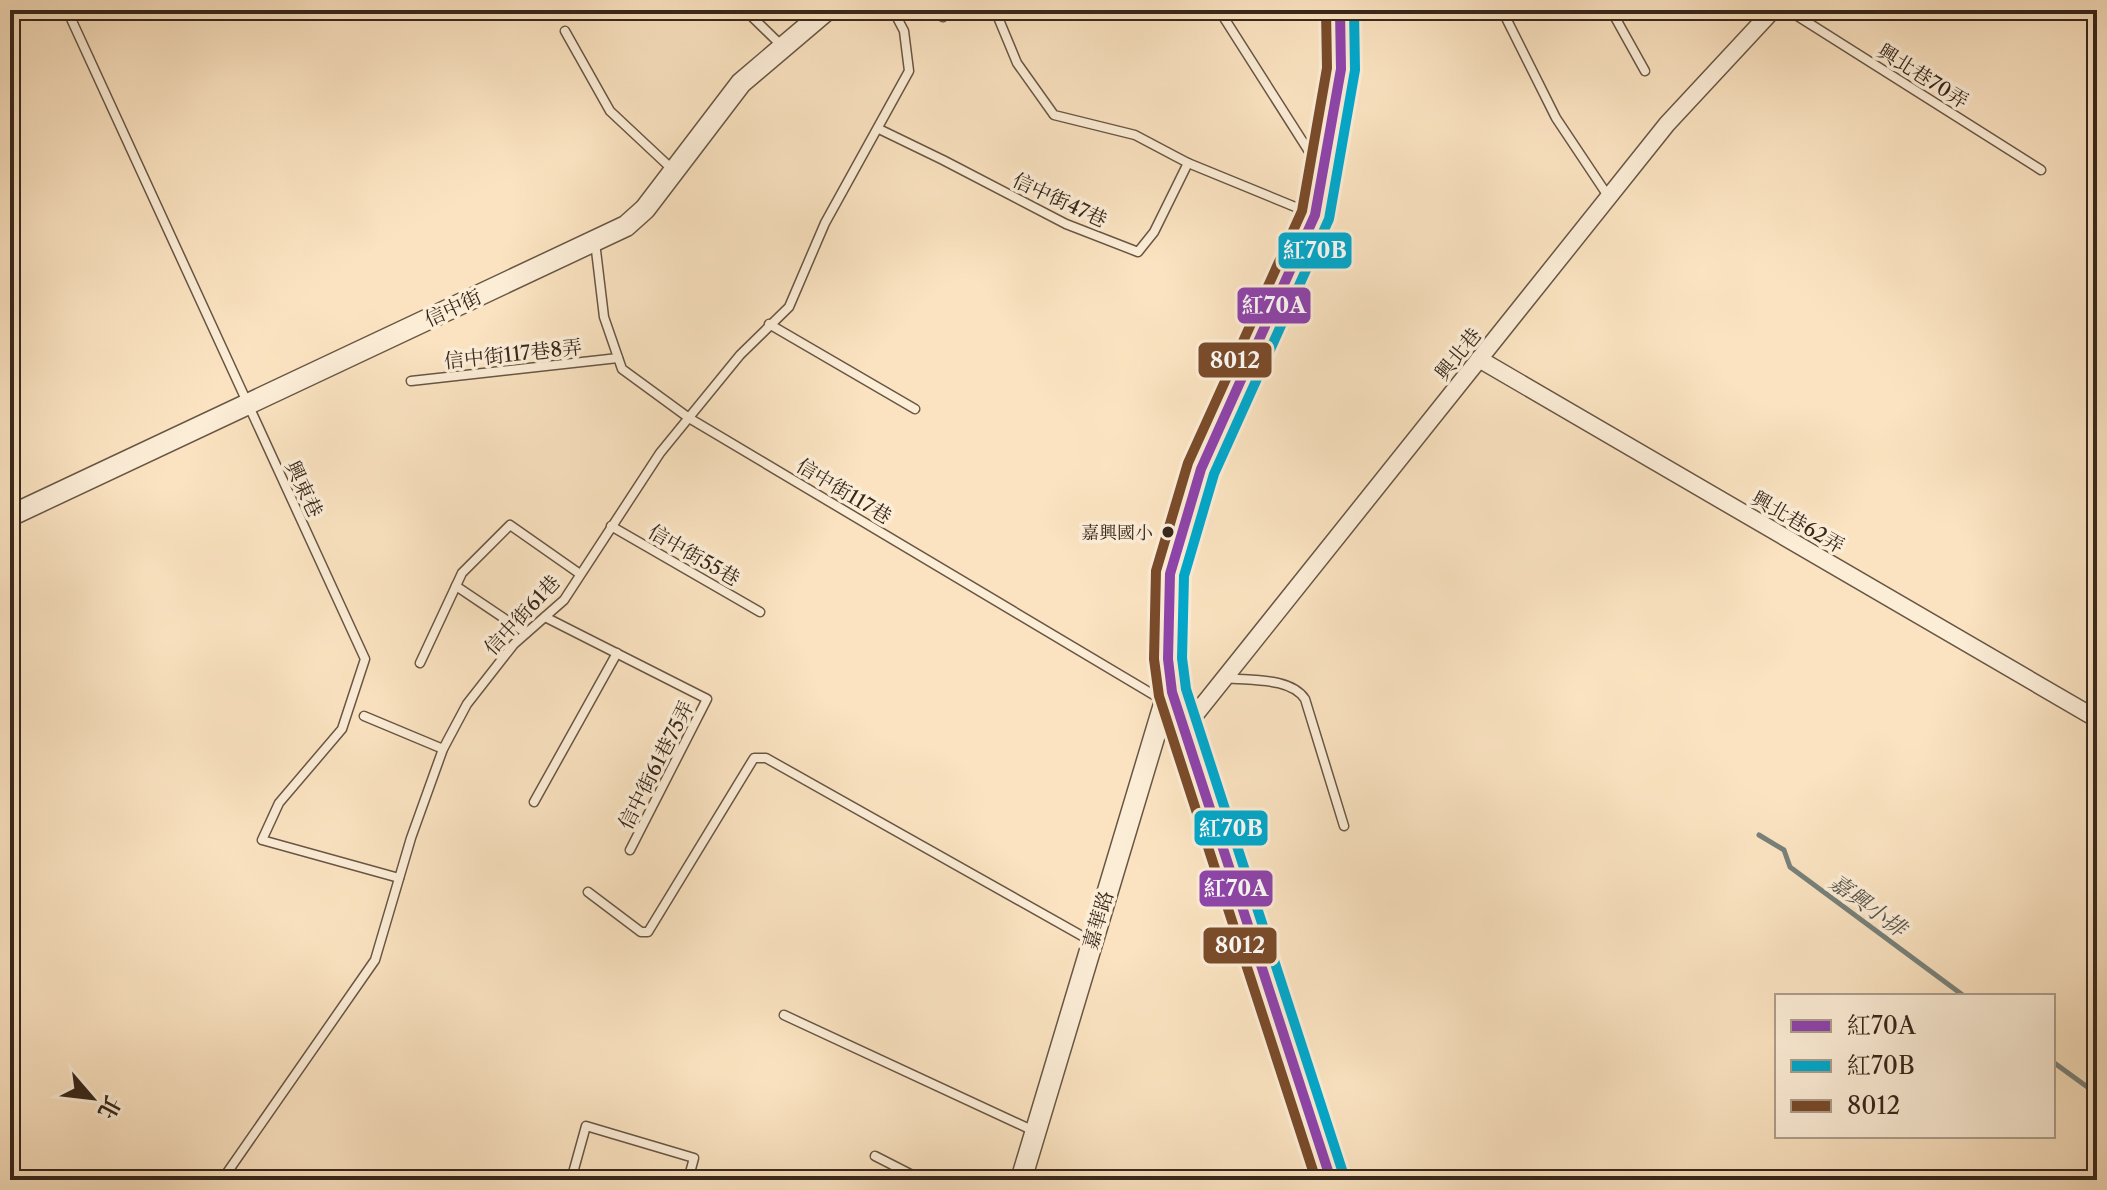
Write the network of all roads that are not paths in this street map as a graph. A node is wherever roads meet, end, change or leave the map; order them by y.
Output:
1 (67, 10) edge
2 (745, 10) edge
3 (827, 10) edge
4 (893, 10) edge
5 (995, 10) edge
6 (1219, 10) edge
7 (1340, 10) edge
8 (1502, 10) edge
9 (1611, 10) edge
10 (1773, 10) edge
11 (1788, 10) edge
12 (565, 31) dead end
13 (782, 46) junction
14 (1645, 71) dead end
15 (879, 129) junction
16 (1188, 163) junction
17 (2041, 170) dead end
18 (674, 171) junction
19 (1324, 175) junction
20 (1609, 197) junction
21 (1315, 215) junction
22 (595, 242) junction
23 (769, 324) junction
24 (618, 358) junction
25 (1479, 359) junction
26 (411, 381) dead end
27 (247, 404) junction
28 (915, 409) dead end
29 (689, 418) junction
30 (10, 516) edge
31 (611, 526) junction
32 (580, 574) junction
33 (456, 586) junction
34 (760, 612) dead end
35 (545, 617) junction
36 (526, 633) junction
37 (617, 653) junction
38 (1168, 659) junction
39 (420, 663) dead end
40 (1225, 678) junction
41 (1165, 701) junction
42 (364, 716) dead end
43 (2097, 719) edge
44 (1183, 730) junction
45 (443, 749) junction
46 (534, 802) dead end
47 (1344, 826) dead end
48 (630, 850) dead end
49 (399, 878) junction
50 (588, 892) dead end
51 (1092, 941) junction
52 (784, 1015) dead end
53 (1034, 1131) junction
54 (875, 1156) dead end
55 (222, 1180) edge
56 (571, 1180) edge
57 (688, 1180) edge
58 (922, 1180) edge
59 (1021, 1180) edge
60 (1331, 1180) edge

1 - 27 lane, 興東巷
2 - 13 lane
3 - 13 street, 信中街
4 - 15 lane, 信中街61巷
5 - 16 lane
6 - 19 lane
7 - 19 main road
8 - 20 lane
9 - 14 lane
10 - 20 street, 興北巷
11 - 17 lane, 興北巷70弄
12 - 18 lane
13 - 18 street, 信中街
15 - 16 lane, 信中街47巷
15 - 23 lane, 信中街61巷
16 - 21 lane
18 - 22 street, 信中街
19 - 21 main road
20 - 25 street, 興北巷
21 - 38 main road
22 - 24 lane, 信中街117巷
22 - 27 street, 信中街
23 - 28 lane
23 - 29 lane, 信中街61巷
24 - 26 lane, 信中街117巷8弄
24 - 29 lane, 信中街117巷
25 - 40 street, 興北巷
25 - 43 street, 興北巷62弄
27 - 30 street, 信中街
27 - 49 lane, 興東巷
29 - 31 lane, 信中街61巷
29 - 41 lane, 信中街117巷
31 - 32 lane, 信中街61巷
31 - 34 lane, 信中街55巷
32 - 33 lane
32 - 35 lane, 信中街61巷
33 - 36 lane
33 - 39 lane
35 - 36 lane, 信中街61巷
35 - 37 lane, 信中街61巷75弄
36 - 45 lane, 信中街61巷
37 - 46 lane
37 - 48 lane, 信中街61巷75弄
38 - 41 street, 嘉華路
38 - 44 main road
40 - 44 street, 興北巷
40 - 47 lane
41 - 51 street, 嘉華路
42 - 45 lane
44 - 60 main road
45 - 49 lane, 信中街61巷
49 - 55 lane, 信中街61巷
50 - 51 lane
51 - 53 street, 嘉華路
52 - 53 lane
53 - 59 street, 嘉華路
54 - 58 lane
56 - 57 lane

